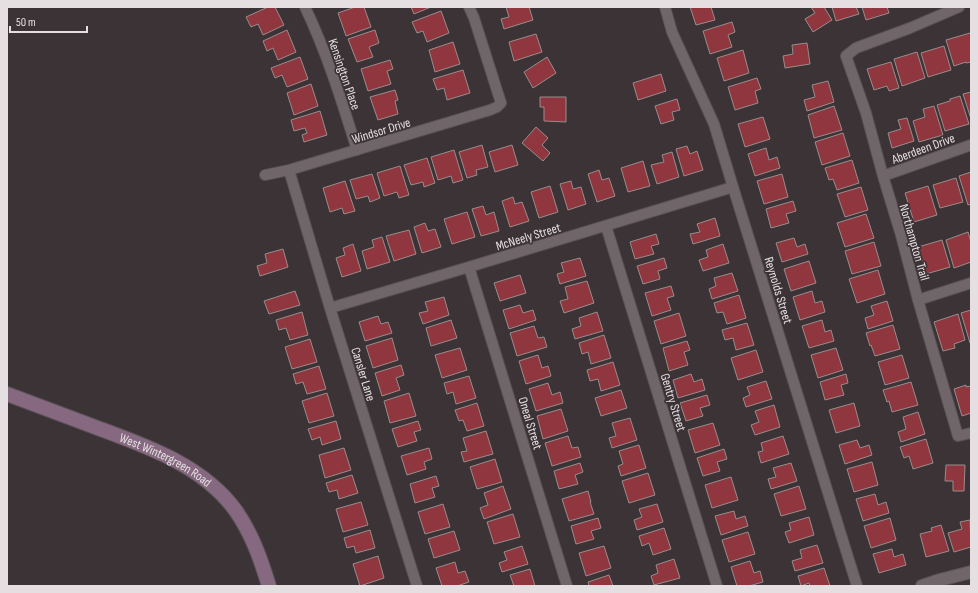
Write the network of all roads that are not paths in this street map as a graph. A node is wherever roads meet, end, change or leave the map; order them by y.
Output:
1 (305, 7) edge
2 (469, 7) edge
3 (665, 7) edge
4 (959, 7) edge
5 (971, 145) edge
6 (357, 150) junction
7 (289, 170) junction
8 (265, 175) dead end
9 (883, 176) junction
10 (733, 187) junction
11 (606, 226) junction
12 (469, 268) junction
13 (971, 283) edge
14 (918, 300) junction
15 (330, 308) junction
16 (7, 394) edge
17 (971, 433) edge
18 (971, 572) edge
19 (270, 586) edge
20 (417, 586) edge
21 (567, 586) edge
22 (717, 586) edge
23 (857, 586) edge
24 (922, 586) edge

1 - 6 street, Kensington Place
2 - 6 street, Windsor Drive
3 - 10 street, Reynolds Street
4 - 9 street, Northampton Trail
5 - 9 street, Aberdeen Drive
6 - 7 street, Windsor Drive
7 - 8 street, Windsor Drive
7 - 15 street, Cansler Lane
9 - 14 street, Northampton Trail
10 - 11 street, McNeely Street
10 - 23 street, Reynolds Street
11 - 12 street, McNeely Street
11 - 22 street, Gentry Street
12 - 15 street, McNeely Street
12 - 21 street, Oneal Street
13 - 14 street
14 - 17 street, Northampton Trail
15 - 20 street, Cansler Lane
16 - 19 main road, West Wintergreen Road
18 - 24 street

